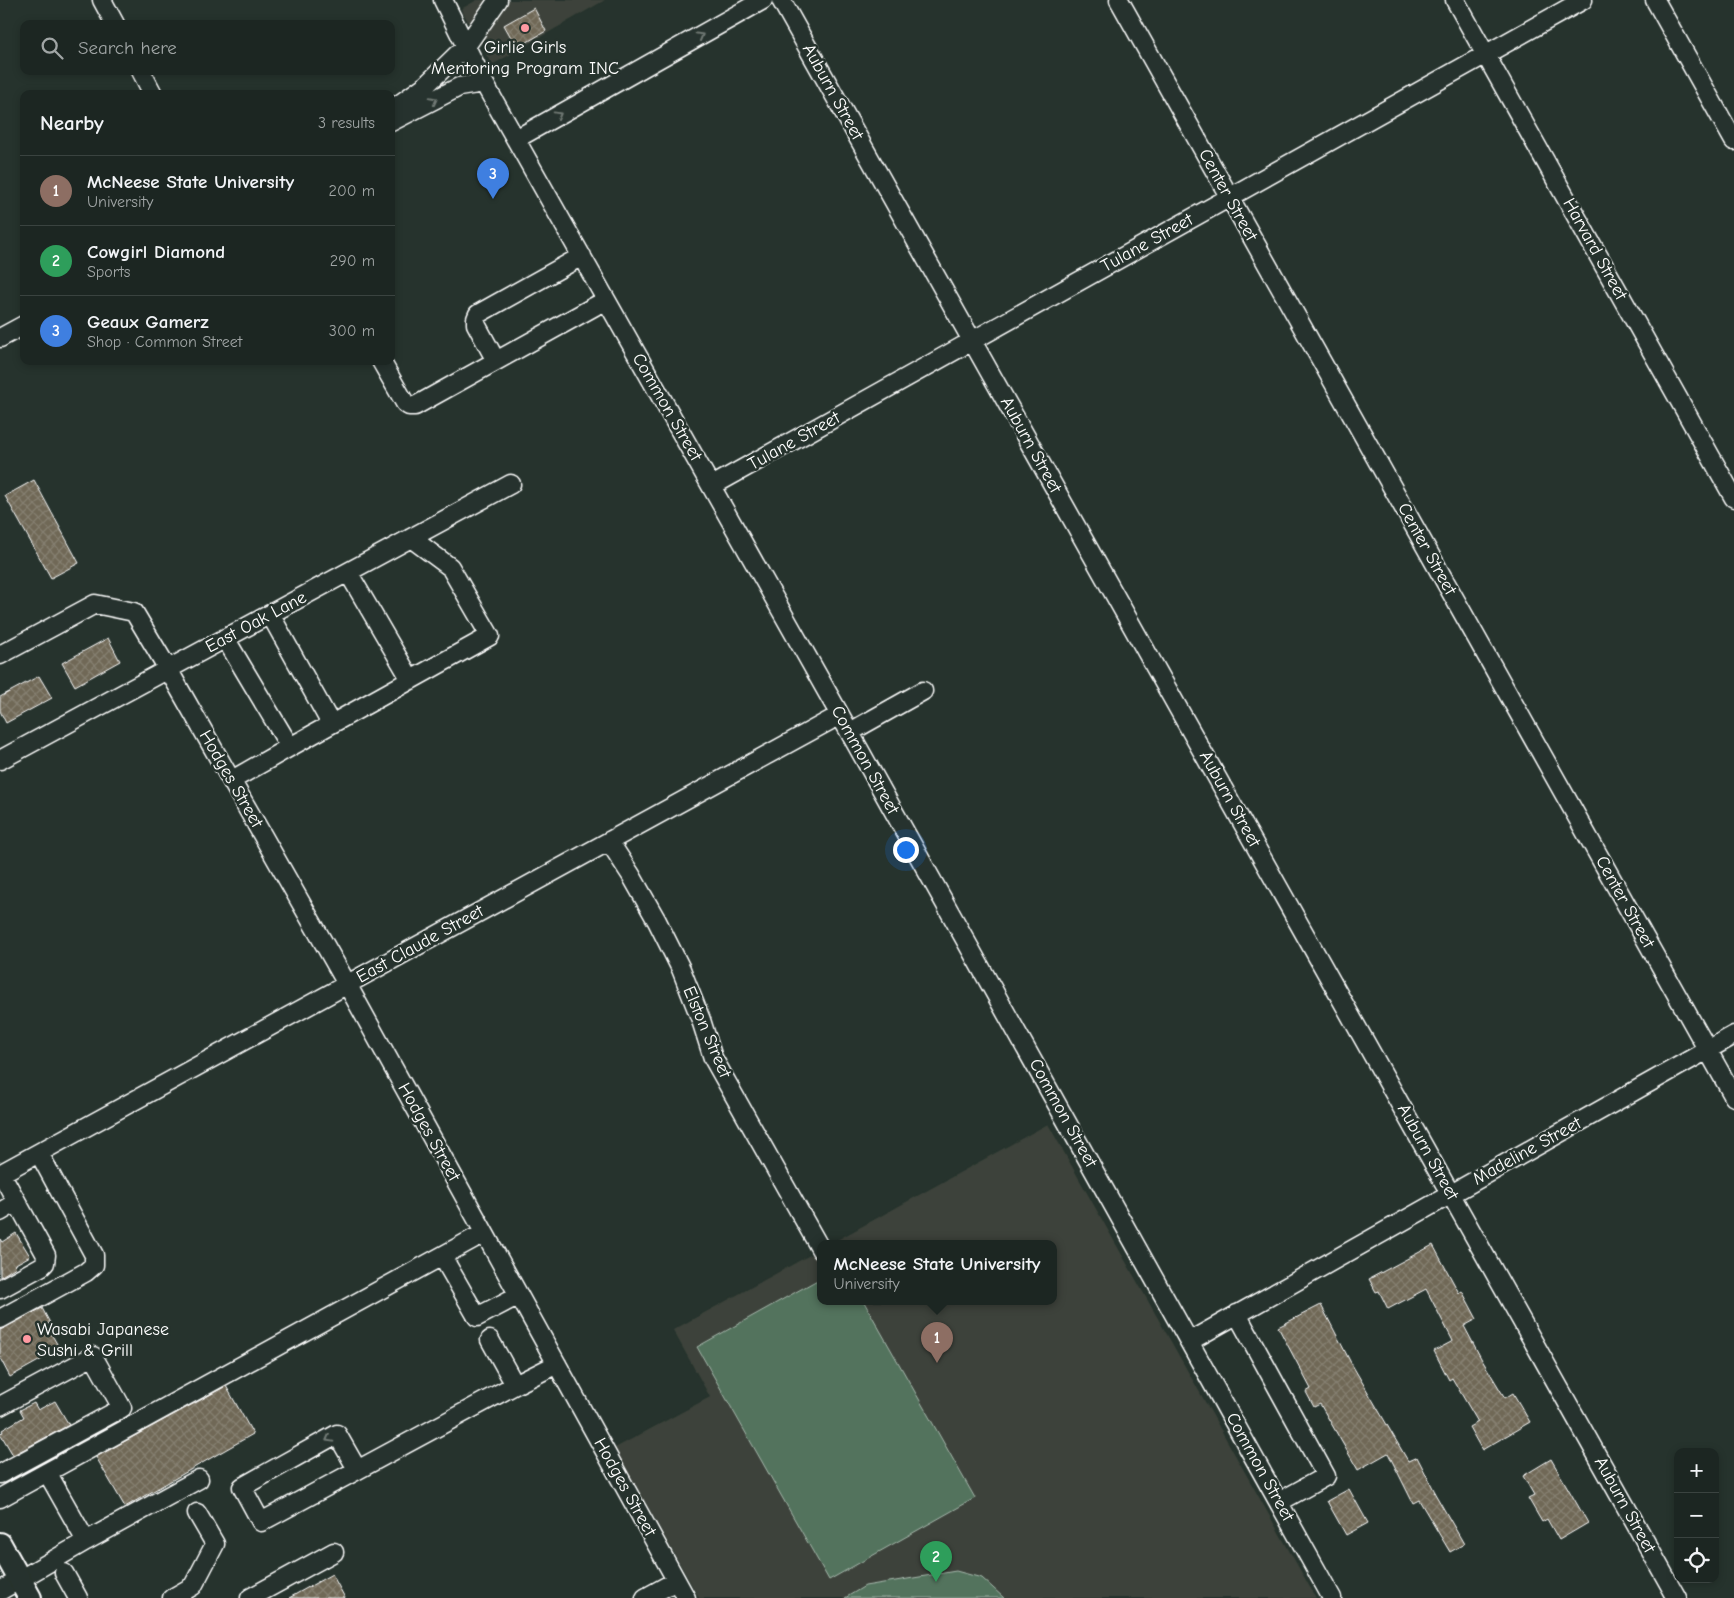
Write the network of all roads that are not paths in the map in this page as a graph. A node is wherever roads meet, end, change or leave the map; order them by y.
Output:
1 (102, 0) edge
2 (443, 0) edge
3 (498, 0) edge
4 (763, 0) edge
5 (781, 0) edge
6 (1119, 0) edge
7 (1455, 0) edge
8 (1583, 0) edge
9 (1655, 0) edge
10 (113, 20) edge
11 (466, 46) junction
12 (1486, 54) junction
13 (143, 75) edge
14 (484, 83) junction
15 (152, 90) edge
16 (395, 107) edge
17 (395, 120) edge
18 (516, 139) junction
19 (1734, 141) edge
20 (1230, 197) junction
21 (582, 256) junction
22 (606, 300) junction
23 (20, 327) edge
24 (0, 338) edge
25 (972, 340) junction
26 (496, 361) junction
27 (383, 365) edge
28 (511, 484) dead end
29 (712, 486) junction
30 (1734, 498) edge
31 (411, 538) junction
32 (348, 572) junction
33 (270, 614) junction
34 (226, 638) junction
35 (0, 655) edge
36 (168, 669) junction
37 (411, 680) junction
38 (923, 691) dead end
39 (840, 714) junction
40 (331, 724) junction
41 (850, 732) junction
42 (290, 747) junction
43 (0, 760) edge
44 (232, 780) junction
45 (609, 841) junction
46 (347, 984) junction
47 (1734, 1035) edge
48 (1707, 1050) junction
49 (1734, 1097) edge
50 (39, 1153) junction
51 (1, 1174) edge
52 (1451, 1194) junction
53 (17, 1202) junction
54 (0, 1212) edge
55 (484, 1232) junction
56 (817, 1243) edge
57 (442, 1256) junction
58 (0, 1289) edge
59 (519, 1295) junction
60 (1237, 1314) junction
61 (0, 1319) edge
62 (490, 1340) dead end
63 (1190, 1341) junction
64 (557, 1364) junction
65 (515, 1385) junction
66 (0, 1406) edge
67 (357, 1469) junction
68 (47, 1472) junction
69 (0, 1474) edge
70 (200, 1479) dead end
71 (0, 1498) edge
72 (1279, 1502) junction
73 (197, 1513) dead end
74 (86, 1541) junction
75 (0, 1544) edge
76 (334, 1552) dead end
77 (64, 1573) dead end
78 (676, 1581) junction
79 (25, 1589) edge
80 (0, 1590) edge
81 (78, 1598) edge
82 (172, 1598) edge
83 (250, 1598) edge
84 (644, 1598) edge
85 (686, 1598) edge
86 (1332, 1598) edge
87 (1677, 1598) edge

1 - 10 street
2 - 11 street, Common Street
3 - 11 street
18 -> 4 street
5 - 25 street, Auburn Street
6 - 20 street, Center Street
7 - 12 street, Harvard Street
8 - 12 street, Tulane Street
9 - 19 street
11 - 14 street, Common Street
11 - 16 street
12 - 20 street, Tulane Street
12 - 30 street, Harvard Street
13 - 15 street
17 -> 14 street
14 - 18 street, Common Street
18 - 21 street, Common Street
20 - 25 street, Tulane Street
20 - 48 street, Center Street
21 - 22 street, Common Street
21 - 26 street
22 - 26 street
22 - 29 street, Common Street
23 - 24 street
25 - 29 street, Tulane Street
25 - 52 street, Auburn Street
26 - 27 street
28 - 31 street, East Oak Lane
29 - 39 street, Common Street
31 - 32 street, East Oak Lane
31 - 37 street
32 - 33 street, East Oak Lane
32 - 37 street
33 - 34 street, East Oak Lane
33 - 40 street
34 - 36 street, East Oak Lane
34 - 42 street
35 - 36 street, Hodges Street
36 - 43 street, East Oak Lane
36 - 44 street, Hodges Street
37 - 40 street
38 - 41 street
39 - 41 street, Common Street
39 - 45 street, East Claude Street
40 - 42 street
41 - 63 street, Common Street
42 - 44 street
44 - 46 street, Hodges Street
45 - 46 street, East Claude Street
45 - 56 street, Elston Street
46 - 50 street, East Claude Street
46 - 55 street, Hodges Street
47 - 48 street, Madeline Street
48 - 49 street, Center Street
48 - 52 street, Madeline Street
50 - 51 street, East Claude Street
50 - 61 street
51 - 53 street
52 - 60 street, Madeline Street
52 - 87 street, Auburn Street
53 - 54 street
53 - 58 street
55 - 57 street
55 - 59 street, Hodges Street
57 - 59 street
57 - 68 street
59 - 64 street, Hodges Street
60 - 63 street, Madeline Street
60 - 72 street
62 - 65 street
63 - 72 street, Common Street
64 - 65 street
64 - 78 street, Hodges Street
65 - 67 street
66 - 69 street
67 -> 67 street
68 - 71 street
68 - 74 street
70 - 74 street
72 - 86 street, Common Street
73 - 82 street
74 - 79 street
75 - 79 main road
76 - 83 street
77 - 81 street
78 - 84 street
78 - 85 street, Hodges Street
79 - 80 street

